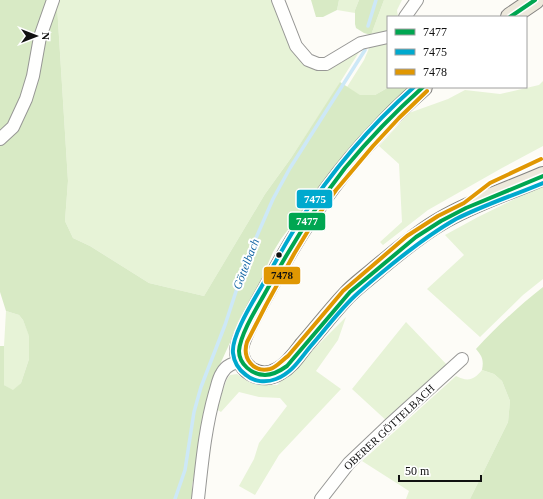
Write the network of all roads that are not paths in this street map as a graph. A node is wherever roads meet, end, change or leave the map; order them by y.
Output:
1 (53, 0) edge
2 (278, 0) edge
3 (417, 0) edge
4 (535, 0) edge
5 (406, 16) edge
6 (511, 16) edge
7 (387, 37) edge
8 (422, 88) edge
9 (0, 139) edge
10 (543, 164) edge
11 (543, 176) edge
12 (467, 208) junction
13 (462, 359) dead end
14 (242, 361) junction
15 (198, 499) edge
16 (321, 499) edge

1 - 9 street
2 - 7 street
3 - 5 street
4 - 6 main road
8 - 14 main road
10 - 12 main road
11 - 12 main road
12 - 14 main road
13 - 16 street, OBERER GÖTTELBACH
14 - 15 street

